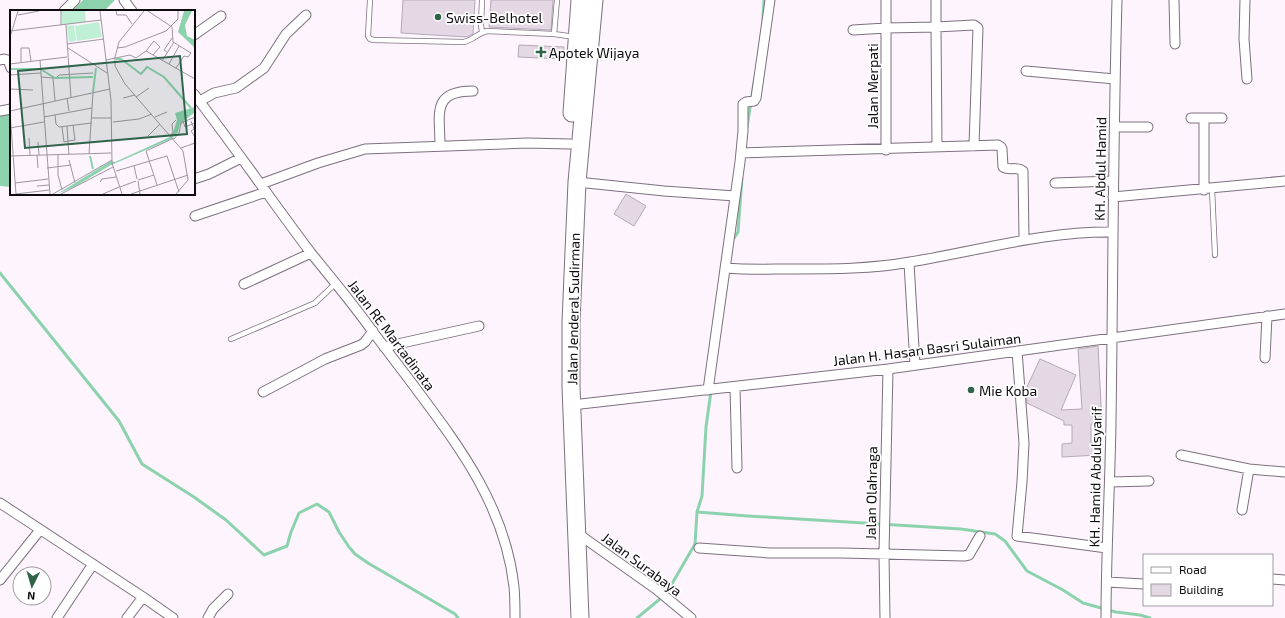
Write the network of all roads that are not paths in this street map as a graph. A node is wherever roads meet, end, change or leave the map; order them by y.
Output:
1 (75, 0) edge
2 (124, 0) edge
3 (370, 0) edge
4 (482, 0) edge
5 (557, 0) edge
6 (580, 0) edge
7 (594, 0) edge
8 (770, 0) edge
9 (886, 0) edge
10 (936, 0) edge
11 (1117, 0) edge
12 (1174, 0) edge
13 (1245, 0) edge
14 (65, 10) edge
15 (128, 10) edge
16 (306, 15) dead end
17 (221, 16) dead end
18 (936, 27) junction
19 (886, 28) junction
20 (853, 30) dead end
21 (482, 32) junction
22 (195, 34) edge
23 (554, 34) junction
24 (584, 38) junction
25 (1176, 44) dead end
26 (0, 60) edge
27 (10, 65) edge
28 (1026, 71) dead end
29 (1116, 79) junction
30 (1247, 79) dead end
31 (473, 91) dead end
32 (195, 95) edge
33 (200, 101) junction
34 (10, 109) edge
35 (0, 111) edge
36 (1191, 118) dead end
37 (1204, 118) junction
38 (1222, 118) dead end
39 (1115, 127) junction
40 (1148, 128) dead end
41 (570, 144) junction
42 (440, 146) junction
43 (974, 146) junction
44 (937, 148) junction
45 (886, 150) junction
46 (745, 153) junction
47 (241, 158) junction
48 (195, 179) edge
49 (1113, 181) junction
50 (1285, 181) edge
51 (577, 182) junction
52 (1055, 183) dead end
53 (261, 184) junction
54 (1208, 189) junction
55 (266, 192) junction
56 (735, 196) junction
57 (1113, 197) junction
58 (195, 216) dead end
59 (1114, 232) junction
60 (1024, 240) junction
61 (311, 253) junction
62 (1215, 255) dead end
63 (909, 262) junction
64 (729, 268) junction
65 (336, 283) junction
66 (244, 284) dead end
67 (1285, 314) edge
68 (1267, 316) junction
69 (479, 326) dead end
70 (373, 331) junction
71 (1112, 337) junction
72 (231, 340) dead end
73 (384, 347) junction
74 (1017, 351) junction
75 (1265, 358) dead end
76 (916, 365) junction
77 (888, 369) junction
78 (735, 388) junction
79 (711, 390) junction
80 (263, 392) dead end
81 (572, 405) junction
82 (1181, 455) dead end
83 (737, 468) dead end
84 (1249, 469) junction
85 (1285, 472) edge
86 (1149, 481) dead end
87 (1110, 482) junction
88 (0, 503) edge
89 (1242, 510) dead end
90 (40, 530) junction
91 (577, 533) junction
92 (980, 536) dead end
93 (700, 548) dead end
94 (1107, 548) junction
95 (884, 554) junction
96 (93, 564) junction
97 (1273, 579) edge
98 (0, 580) edge
99 (1285, 580) edge
100 (1107, 582) junction
101 (1143, 584) edge
102 (228, 594) dead end
103 (143, 597) junction
104 (1106, 615) edge
105 (57, 618) edge
106 (127, 618) edge
107 (173, 618) edge
108 (208, 618) edge
109 (515, 618) edge
110 (568, 618) edge
111 (580, 618) edge
112 (690, 618) edge
113 (885, 618) edge

1 - 14 street
2 - 15 street
3 - 21 lane
4 - 21 lane
5 - 23 lane
6 - 24 highway, Jalan Jenderal Sudirman
7 - 24 highway, Jalan Jenderal Sudirman
8 - 46 street
9 - 19 street
10 - 18 street
11 - 29 street, KH. Abdul Hamid
12 - 25 street
13 - 30 street
16 - 33 street
17 - 22 street
18 - 19 street, Jalan Merpati
18 - 43 street, Jalan Merpati
18 - 44 street
19 - 20 street
19 - 45 street, Jalan Merpati
21 - 23 lane
23 - 24 lane
24 - 41 highway, Jalan Jenderal Sudirman
24 - 51 highway, Jalan Jenderal Sudirman
26 - 27 street
28 - 29 street
29 - 39 street, KH. Abdul Hamid
31 - 42 street
32 - 33 street, Jalan RE Martadinata
33 - 47 street, Jalan RE Martadinata
34 - 35 street
36 - 37 street
37 - 38 street
37 - 54 street
39 - 40 street
39 - 49 street, KH. Abdul Hamid
41 - 42 street
41 - 110 highway, Jalan Jenderal Sudirman
42 - 53 street
43 - 44 street
43 - 60 street
44 - 45 street
45 - 46 street
46 - 56 street
47 - 48 street
47 - 53 street, Jalan RE Martadinata
49 - 52 street
49 - 57 street, KH. Abdul Hamid
50 - 54 street
51 - 56 street
51 - 81 highway, Jalan Jenderal Sudirman
53 - 55 street, Jalan RE Martadinata
54 - 57 street
54 - 62 lane
55 - 58 street
55 - 61 street, Jalan RE Martadinata
56 - 64 street
57 - 59 street, KH. Abdul Hamid
59 - 60 street
59 - 71 street, KH. Abdul Hamid
60 - 63 street
61 - 65 street, Jalan RE Martadinata
61 - 66 street
63 - 64 street
63 - 76 street
64 - 79 street
65 - 70 street, Jalan RE Martadinata
65 - 72 lane
67 - 68 street, Jalan H. Hasan Basri Sulaiman
68 - 71 street, Jalan H. Hasan Basri Sulaiman
68 - 75 street
69 - 73 street
70 - 73 street, Jalan RE Martadinata
70 - 80 street
71 - 74 street, Jalan H. Hasan Basri Sulaiman
71 - 87 street, KH. Hamid Abdulsyarif
73 - 109 street, Jalan RE Martadinata
74 - 76 street, Jalan H. Hasan Basri Sulaiman
74 - 94 street
76 - 77 street, Jalan H. Hasan Basri Sulaiman
77 - 78 street, Jalan H. Hasan Basri Sulaiman
77 - 95 street, Jalan Olahraga
78 - 79 street, Jalan H. Hasan Basri Sulaiman
78 - 83 street
79 - 81 street, Jalan H. Hasan Basri Sulaiman
81 - 91 highway, Jalan Jenderal Sudirman
82 - 84 street
84 - 85 street
84 - 89 street
86 - 87 street
87 - 94 street, KH. Hamid Abdulsyarif
88 - 90 street
90 - 96 street
90 - 98 street
91 - 111 highway, Jalan Jenderal Sudirman
91 - 112 street, Jalan Surabaya
92 - 95 street
93 - 95 street
94 - 100 street, KH. Hamid Abdulsyarif
95 - 113 street, Jalan Olahraga
96 - 103 street
96 - 105 street
97 - 99 street
100 - 101 street
100 - 104 street, KH. Hamid Abdulsyarif
102 - 108 street
103 - 106 street
103 - 107 street

